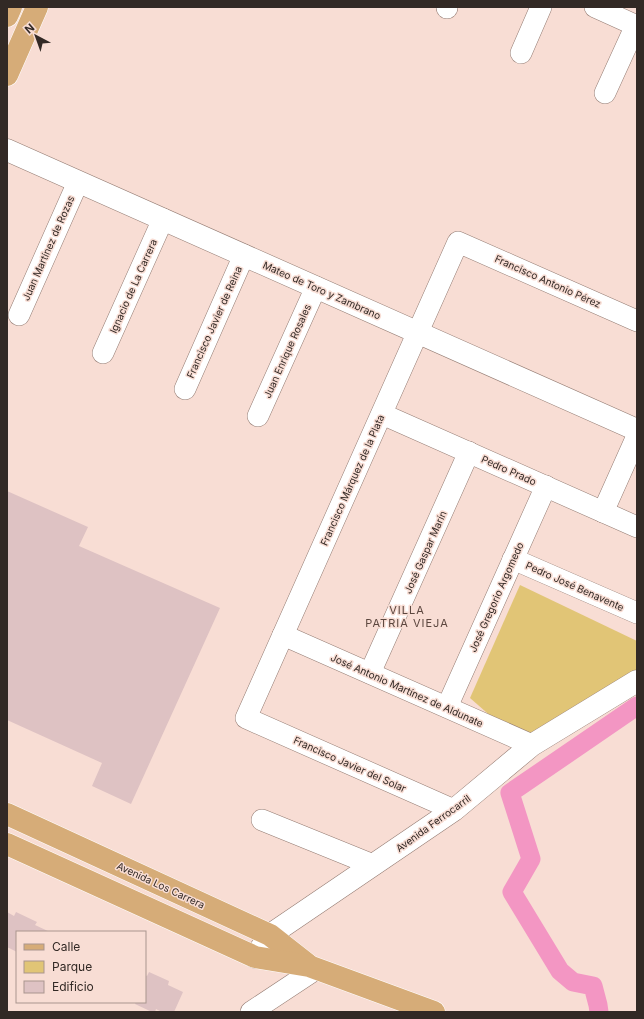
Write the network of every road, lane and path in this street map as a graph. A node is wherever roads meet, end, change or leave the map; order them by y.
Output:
1 (11, 7) edge
2 (37, 7) edge
3 (541, 7) edge
4 (595, 7) edge
5 (7, 16) edge
6 (636, 25) edge
7 (520, 54) dead end
8 (7, 75) edge
9 (605, 93) dead end
10 (7, 150) edge
11 (78, 182) junction
12 (163, 219) junction
13 (458, 242) joint
14 (244, 255) junction
15 (316, 287) junction
16 (18, 314) dead end
17 (637, 321) edge
18 (418, 333) junction
19 (103, 353) dead end
20 (185, 388) dead end
21 (382, 414) junction
22 (258, 416) dead end
23 (637, 430) edge
24 (637, 436) edge
25 (469, 452) junction
26 (546, 486) junction
27 (603, 512) junction
28 (637, 527) edge
29 (513, 559) junction
30 (637, 613) edge
31 (283, 635) junction
32 (370, 673) junction
33 (637, 681) edge
34 (447, 707) junction
35 (246, 718) joint
36 (532, 745) junction
37 (454, 810) junction
38 (7, 814) edge
39 (262, 820) dead end
40 (7, 844) edge
41 (118, 865) junction
42 (373, 865) junction
43 (107, 889) junction
44 (270, 935) junction
45 (255, 956) junction
46 (313, 967) junction
47 (251, 1012) edge
48 (434, 1012) edge

1 - 5 main road
2 - 8 main road
3 - 7 street
4 - 6 street
6 - 9 street
10 - 11 street, Mateo de Toro y Zambrano
11 - 12 street, Mateo de Toro y Zambrano
11 - 16 street, Juan Martínez de Rozas
12 - 14 street, Mateo de Toro y Zambrano
12 - 19 street, Ignacio de La Carrera
13 - 17 street, Francisco Antonio Pérez
13 - 18 street, Francisco Márquez de la Plata
14 - 15 street, Mateo de Toro y Zambrano
14 - 20 street, Francisco Javier de Reina
15 - 18 street, Mateo de Toro y Zambrano
15 - 22 street, Juan Enrique Rosales
18 - 21 street, Francisco Márquez de la Plata
18 - 23 street, Mateo de Toro y Zambrano
21 - 25 street, Pedro Prado
21 - 31 street, Francisco Márquez de la Plata
24 - 27 street
25 - 26 street, Pedro Prado
25 - 32 street, José Gaspar Marín
26 - 27 street, Pedro Prado
26 - 29 street, José Gregorio Argomedo
27 - 28 street, Pedro Prado
29 - 30 street, Pedro José Benavente
29 - 34 street, José Gregorio Argomedo
31 - 32 street, José Antonio Martínez de Aldunate
31 - 35 street, Francisco Márquez de la Plata
32 - 34 street, José Antonio Martínez de Aldunate
33 - 36 street, Avenida Ferrocarril
34 - 36 street, José Antonio Martínez de Aldunate
35 - 37 street, Francisco Javier del Solar
36 - 37 street, Avenida Ferrocarril
37 - 42 street, Avenida Ferrocarril
38 - 41 main road, Avenida Los Carrera
39 - 42 street
40 - 43 main road, Avenida Los Carrera
41 - 43 main road
41 - 44 main road, Avenida Los Carrera
42 - 44 street, Avenida Ferrocarril
43 - 45 main road, Avenida Los Carrera
44 - 45 street, Avenida Ferrocarril
44 - 46 main road, Avenida Los Carrera
45 - 46 main road, Avenida Los Carrera
46 - 47 street
46 - 48 main road, Avenida Los Carrera

